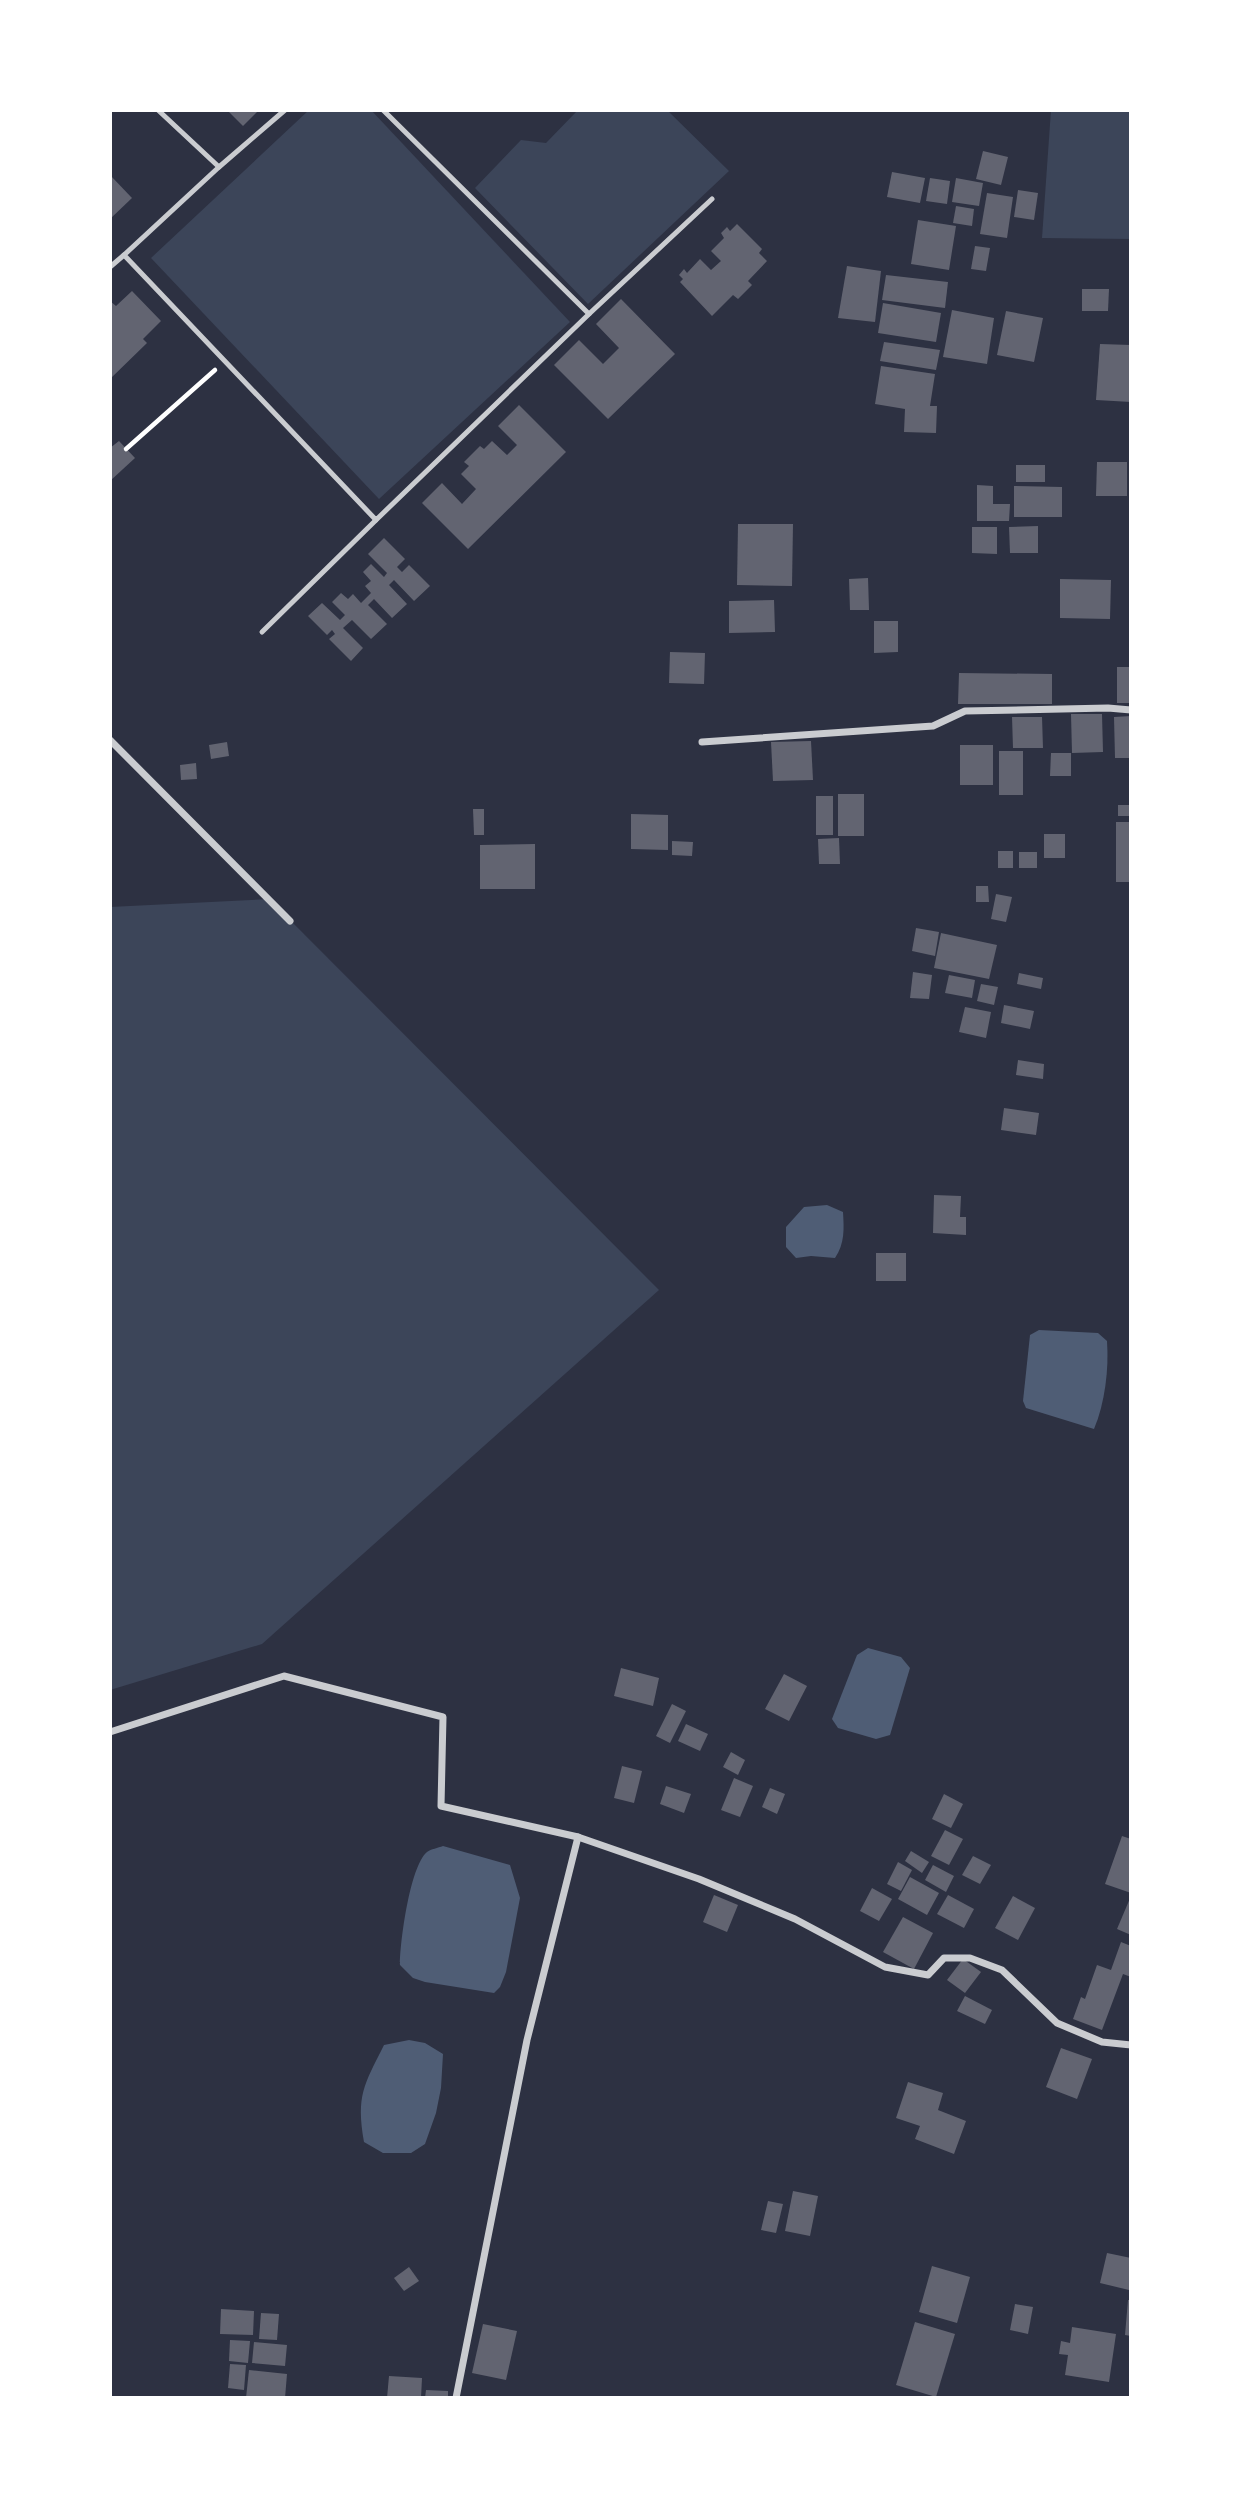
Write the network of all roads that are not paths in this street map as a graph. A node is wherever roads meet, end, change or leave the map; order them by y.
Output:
1 (158, 110) edge
2 (285, 110) edge
3 (383, 110) edge
4 (219, 167) junction
5 (712, 199) dead end
6 (124, 255) junction
7 (110, 267) edge
8 (589, 314) junction
9 (376, 520) junction
10 (262, 632) dead end
11 (1131, 710) edge
12 (110, 740) edge
13 (702, 741) dead end
14 (290, 921) dead end
15 (110, 1732) edge
16 (578, 1837) junction
17 (1131, 2045) edge
18 (456, 2398) edge

1 - 4 lane
2 - 4 lane
3 - 8 lane
4 - 6 lane
5 - 8 lane
6 - 7 lane
6 - 9 lane
8 - 9 lane
9 - 10 lane
11 - 13 street
12 - 14 street
15 - 16 street
16 - 17 street
16 - 18 street

